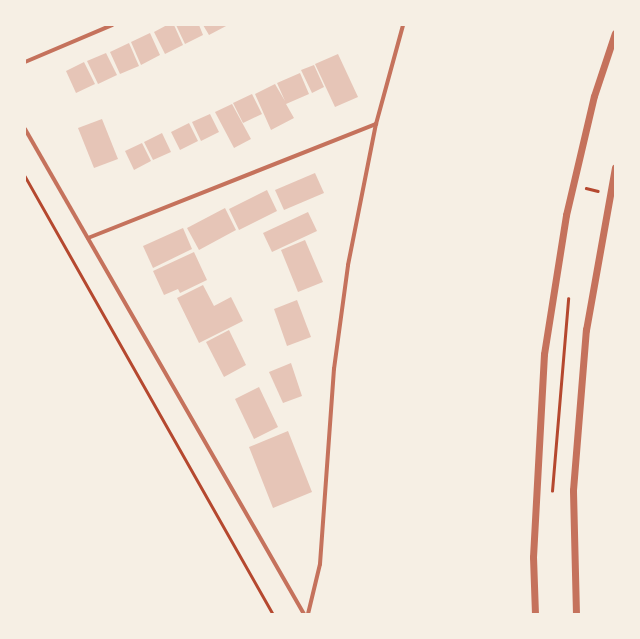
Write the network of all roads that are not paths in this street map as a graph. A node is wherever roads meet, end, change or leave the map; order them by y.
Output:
1 (112, 25) edge
2 (403, 25) edge
3 (615, 33) edge
4 (25, 62) edge
5 (376, 124) junction
6 (25, 129) edge
7 (615, 168) edge
8 (612, 194) edge
9 (88, 238) junction
10 (304, 614) edge
11 (308, 614) edge
12 (535, 614) edge
13 (576, 614) edge

1 - 4 street
2 - 5 street
3 - 12 street
5 - 9 street
5 - 11 street
6 - 9 street
7 - 8 street
8 - 13 street
9 - 10 street

